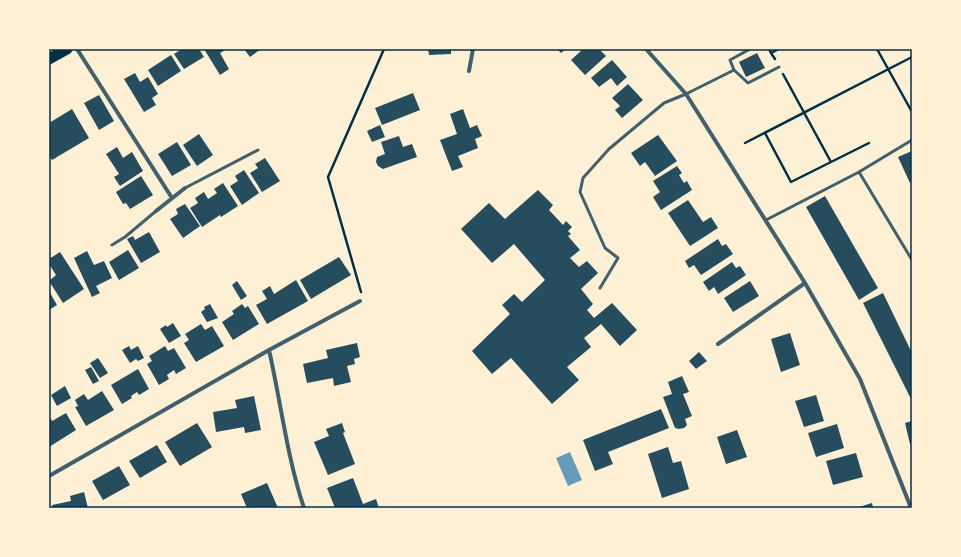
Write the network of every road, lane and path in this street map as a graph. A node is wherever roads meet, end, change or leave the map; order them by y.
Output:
1 (67, 49) edge
2 (77, 49) edge
3 (384, 49) edge
4 (474, 49) edge
5 (646, 49) edge
6 (750, 49) edge
7 (769, 49) edge
8 (779, 49) edge
9 (877, 49) edge
10 (771, 53) junction
11 (912, 57) edge
12 (49, 59) edge
13 (779, 67) junction
14 (888, 69) junction
15 (734, 70) junction
16 (469, 71) dead end
17 (686, 94) junction
18 (805, 112) junction
19 (912, 112) edge
20 (765, 133) junction
21 (912, 140) edge
22 (745, 143) dead end
23 (869, 143) dead end
24 (258, 150) dead end
25 (831, 162) junction
26 (859, 172) junction
27 (185, 188) joint
28 (172, 198) junction
29 (156, 211) joint
30 (766, 220) junction
31 (112, 245) dead end
32 (912, 260) edge
33 (805, 283) junction
34 (600, 288) dead end
35 (360, 302) joint
36 (718, 344) dead end
37 (269, 350) junction
38 (49, 476) edge
39 (304, 508) edge
40 (911, 508) edge

1 - 12 highway
2 - 28 street
3 - 35 path
4 - 16 street
5 - 17 street
6 - 15 lane
7 - 10 path
8 - 10 path
9 - 14 path
10 - 13 path
11 - 14 path
13 - 15 lane
13 - 18 path
14 - 18 path
14 - 19 path
15 - 17 lane
17 - 30 street
17 - 34 lane
18 - 20 path
18 - 25 path
20 - 22 path
20 - 25 path
21 - 26 lane
23 - 25 path
24 - 27 lane
26 - 30 lane
26 - 32 lane
27 - 28 street
28 - 29 street
29 - 31 lane
30 - 33 street
33 - 36 street
33 - 40 street
35 - 37 street
37 - 38 street
37 - 39 street

